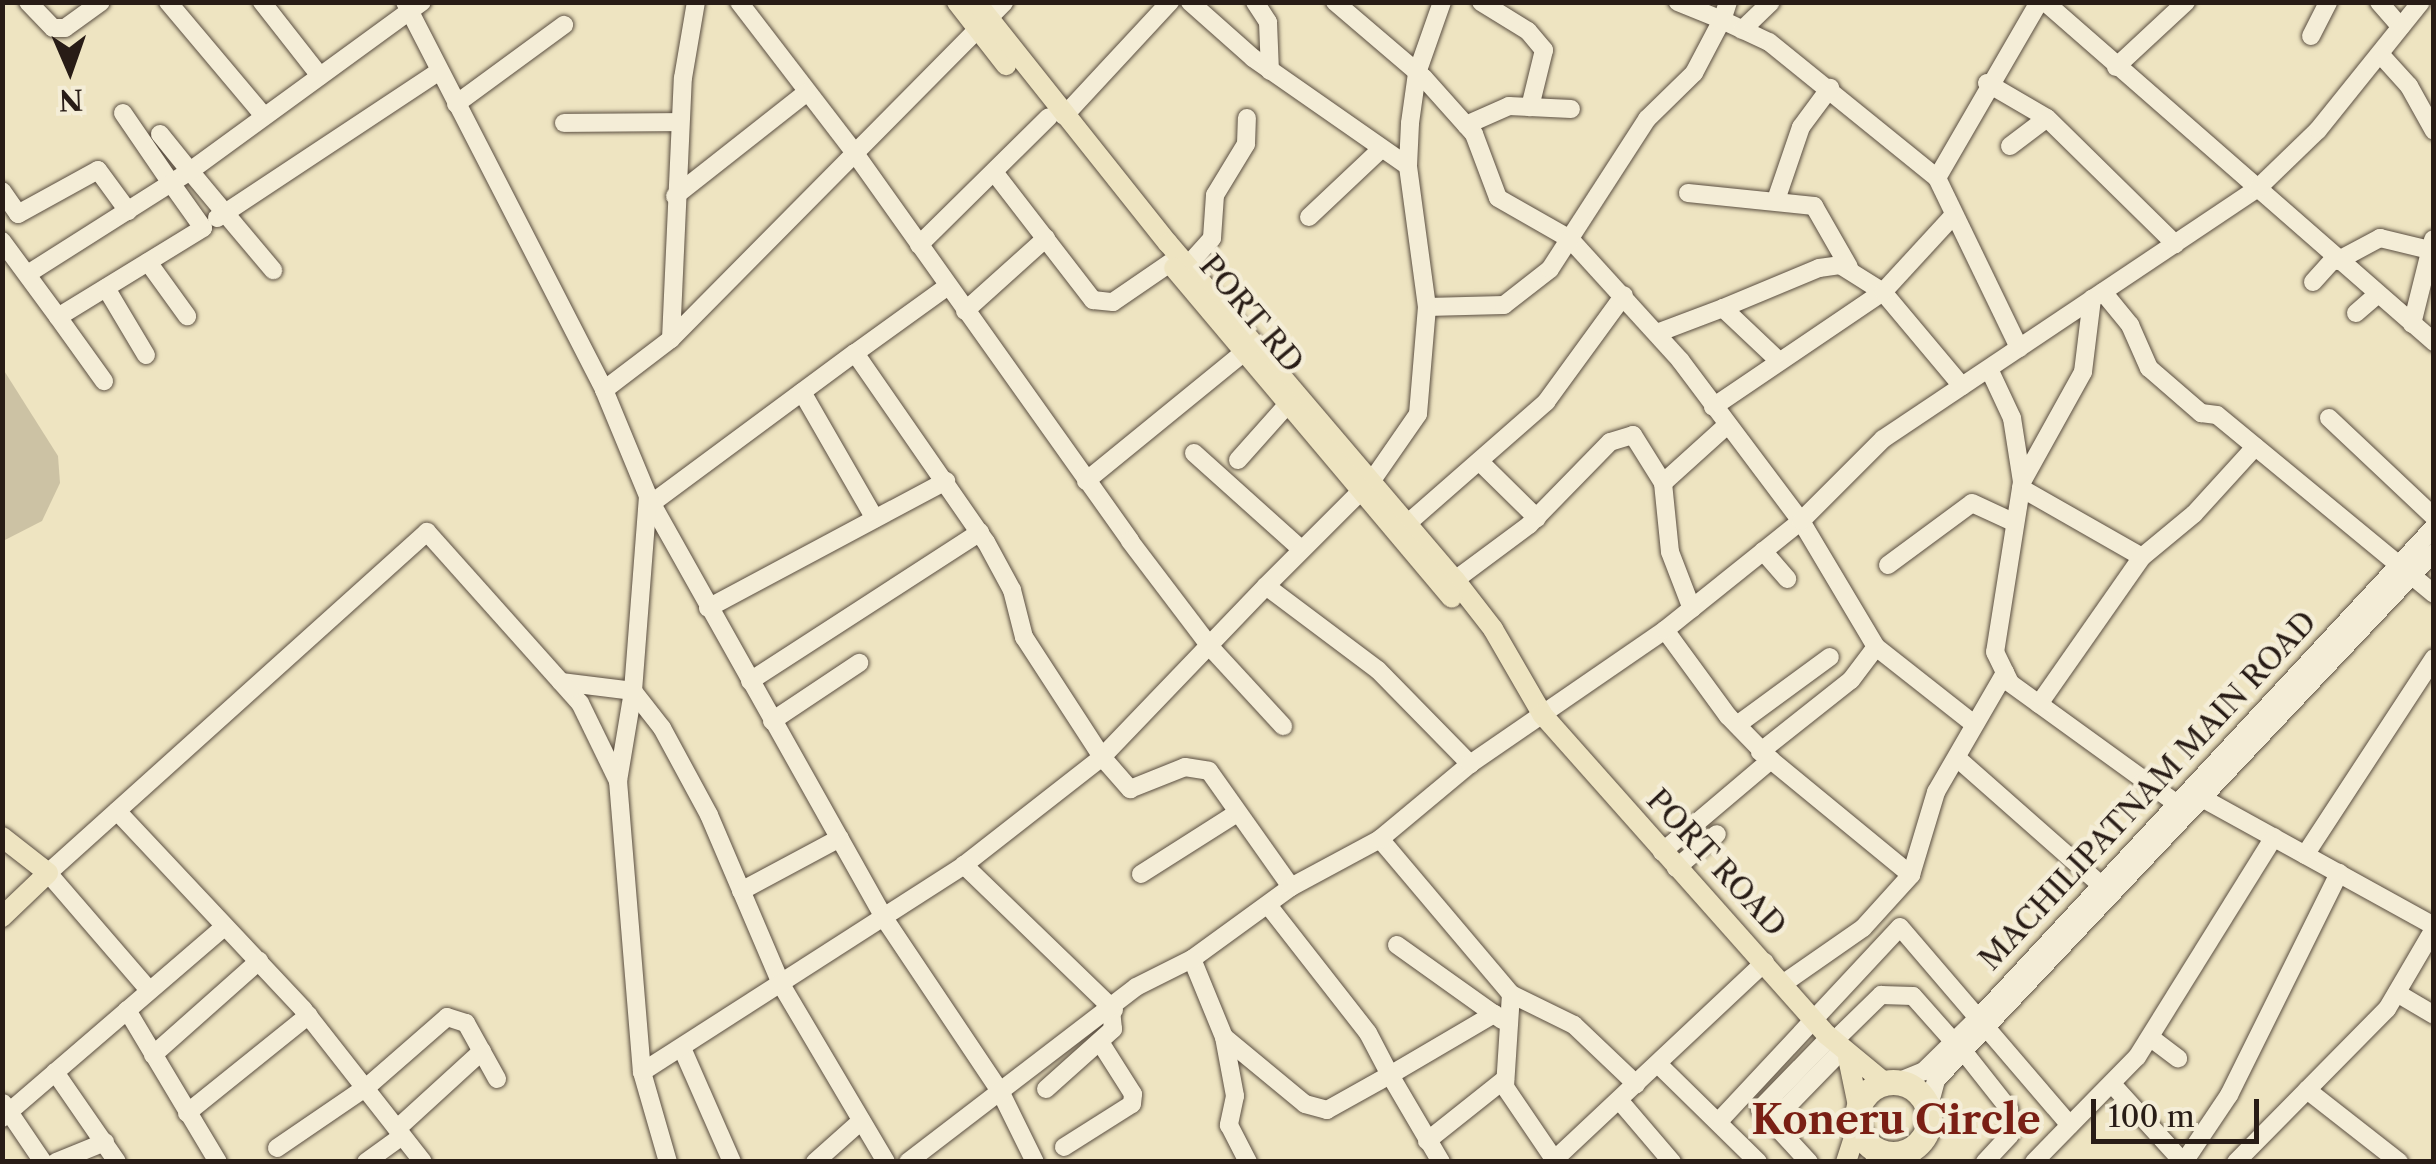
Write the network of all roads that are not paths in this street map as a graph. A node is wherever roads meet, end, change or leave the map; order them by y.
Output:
1 (28, 2) edge
2 (101, 2) edge
3 (168, 2) edge
4 (262, 2) edge
5 (696, 2) edge
6 (739, 2) edge
7 (957, 2) edge
8 (1004, 2) edge
9 (1170, 2) edge
10 (1190, 2) edge
11 (1255, 2) edge
12 (1335, 2) edge
13 (1442, 2) edge
14 (1481, 2) edge
15 (1678, 2) edge
16 (1771, 2) edge
17 (2042, 2) edge
18 (2328, 2) edge
19 (2379, 2) edge
20 (2184, 3) edge
21 (413, 6) edge
22 (2419, 6) edge
23 (1725, 12) edge
24 (979, 17) edge
25 (2434, 18) edge
26 (564, 25) dead end
27 (2401, 27) junction
28 (1742, 30) junction
29 (2311, 36) dead end
30 (2380, 54) junction
31 (2116, 66) junction
32 (1270, 70) junction
33 (438, 72) junction
34 (1417, 73) junction
35 (320, 76) junction
36 (1987, 83) junction
37 (1830, 88) junction
38 (806, 94) junction
39 (456, 104) junction
40 (1530, 107) junction
41 (1571, 109) dead end
42 (124, 113) dead end
43 (264, 116) junction
44 (1056, 116) junction
45 (1247, 118) dead end
46 (2047, 118) junction
47 (680, 122) junction
48 (564, 123) dead end
49 (1466, 125) junction
50 (2434, 131) edge
51 (160, 134) dead end
52 (2010, 146) dead end
53 (1380, 150) junction
54 (854, 152) junction
55 (1408, 166) junction
56 (190, 171) junction
57 (994, 172) junction
58 (1937, 178) junction
59 (171, 183) junction
60 (2258, 188) junction
61 (2, 191) edge
62 (1688, 192) dead end
63 (674, 196) junction
64 (1776, 200) junction
65 (128, 212) junction
66 (225, 213) junction
67 (18, 214) junction
68 (1952, 216) junction
69 (1309, 217) dead end
70 (203, 228) junction
71 (2, 237) edge
72 (1046, 238) junction
73 (1570, 239) junction
74 (2432, 240) edge
75 (2175, 244) junction
76 (919, 245) junction
77 (2335, 260) junction
78 (148, 262) junction
79 (1179, 264) junction
80 (1850, 267) junction
81 (273, 270) dead end
82 (28, 273) junction
83 (2313, 282) dead end
84 (948, 286) junction
85 (106, 288) junction
86 (1882, 292) junction
87 (2098, 295) junction
88 (2377, 295) junction
89 (1624, 296) junction
90 (1427, 307) junction
91 (1723, 308) junction
92 (965, 311) junction
93 (2356, 313) dead end
94 (187, 316) dead end
95 (58, 318) junction
96 (2412, 324) junction
97 (1657, 333) junction
98 (671, 339) junction
99 (2434, 342) edge
100 (2019, 348) junction
101 (855, 353) junction
102 (1243, 353) junction
103 (146, 355) dead end
104 (1779, 361) junction
105 (1990, 372) junction
106 (104, 382) dead end
107 (1962, 386) junction
108 (604, 390) junction
109 (802, 392) junction
110 (1288, 405) junction
111 (1714, 407) junction
112 (2329, 418) dead end
113 (1726, 426) junction
114 (2255, 447) junction
115 (1194, 452) dead end
116 (1238, 460) dead end
117 (1480, 462) junction
118 (946, 481) junction
119 (1086, 481) junction
120 (1663, 483) junction
121 (1367, 485) junction
122 (2021, 485) junction
123 (650, 500) junction
124 (2434, 517) edge
125 (876, 518) junction
126 (1537, 518) junction
127 (1801, 521) junction
128 (2013, 522) junction
129 (1408, 523) junction
130 (2434, 527) edge
131 (980, 532) junction
132 (1300, 548) junction
133 (1763, 551) junction
134 (2434, 552) edge
135 (2142, 556) junction
136 (1888, 565) dead end
137 (2403, 572) junction
138 (1787, 579) dead end
139 (1455, 580) junction
140 (1266, 586) junction
141 (2434, 594) edge
142 (708, 608) junction
143 (1692, 608) junction
144 (1665, 630) junction
145 (1876, 647) junction
146 (1212, 649) junction
147 (1830, 657) dead end
148 (1507, 658) junction
149 (2434, 658) edge
150 (859, 664) dead end
151 (2005, 673) junction
152 (750, 681) junction
153 (562, 682) junction
154 (632, 691) junction
155 (2039, 704) junction
156 (1542, 714) junction
157 (772, 720) junction
158 (1974, 724) junction
159 (1737, 725) junction
160 (1282, 726) dead end
161 (1766, 756) junction
162 (1102, 758) junction
163 (1957, 758) junction
164 (1470, 764) junction
165 (618, 781) junction
166 (2189, 798) junction
167 (117, 811) junction
168 (1237, 812) junction
169 (1717, 834) dead end
170 (2274, 836) junction
171 (2, 837) edge
172 (840, 838) junction
173 (1380, 839) junction
174 (2305, 855) junction
175 (1669, 860) junction
176 (964, 864) junction
177 (48, 873) junction
178 (2340, 873) junction
179 (1141, 874) dead end
180 (1910, 875) junction
181 (2101, 885) junction
182 (1290, 887) junction
183 (740, 891) junction
184 (1268, 905) junction
185 (2, 917) edge
186 (884, 918) junction
187 (2432, 922) edge
188 (222, 929) junction
189 (1397, 946) dead end
190 (1192, 959) junction
191 (259, 961) junction
192 (1765, 962) junction
193 (1784, 983) junction
194 (782, 986) junction
195 (150, 990) junction
196 (2397, 992) junction
197 (1511, 994) junction
198 (127, 1010) junction
199 (1112, 1011) junction
200 (2434, 1014) edge
201 (309, 1016) junction
202 (1500, 1018) junction
203 (1812, 1018) junction
204 (1986, 1021) junction
205 (1224, 1037) junction
206 (2151, 1038) junction
207 (1100, 1042) junction
208 (1838, 1045) junction
209 (1959, 1047) junction
210 (682, 1048) junction
211 (482, 1051) junction
212 (153, 1055) junction
213 (2178, 1058) dead end
214 (1658, 1064) junction
215 (56, 1072) junction
216 (642, 1072) junction
217 (1390, 1075) junction
218 (497, 1079) dead end
219 (1506, 1079) junction
220 (1891, 1083) junction
221 (1636, 1084) junction
222 (2112, 1084) junction
223 (368, 1086) junction
224 (1046, 1090) dead end
225 (2307, 1090) junction
226 (1000, 1091) junction
227 (1620, 1100) junction
228 (1928, 1110) junction
229 (5, 1111) edge
230 (186, 1113) junction
231 (1766, 1115) junction
232 (1858, 1117) junction
233 (1721, 1119) junction
234 (861, 1120) junction
235 (2070, 1125) junction
236 (402, 1131) junction
237 (1734, 1134) junction
238 (1426, 1141) junction
239 (106, 1142) junction
240 (1064, 1147) dead end
241 (278, 1148) dead end
242 (1904, 1156) edge
243 (1553, 1160) edge
244 (43, 1162) edge
245 (56, 1162) edge
246 (117, 1162) edge
247 (218, 1162) edge
248 (366, 1162) edge
249 (423, 1162) edge
250 (668, 1162) edge
251 (732, 1162) edge
252 (814, 1162) edge
253 (886, 1162) edge
254 (908, 1162) edge
255 (1036, 1162) edge
256 (1248, 1162) edge
257 (1441, 1162) edge
258 (1672, 1162) edge
259 (1758, 1162) edge
260 (1809, 1162) edge
261 (1846, 1162) edge
262 (1985, 1162) edge
263 (2034, 1162) edge
264 (2183, 1162) edge
265 (2236, 1162) edge
266 (2399, 1162) edge

1 - 2 street
3 - 43 street
4 - 35 street
5 - 47 street
6 - 38 street
7 - 24 main road, PORT RD
8 - 24 street
9 - 44 street
10 - 32 street
11 - 32 street
12 - 34 street
13 - 34 street
14 - 40 street
15 - 23 street
16 - 28 street
17 - 31 street
17 - 36 street
18 - 29 street
19 - 27 street
20 - 31 street
21 - 33 street
21 - 35 street
22 - 25 street
22 - 27 street
23 - 28 street
23 - 73 street
24 - 44 main road, PORT RD
24 - 54 street
26 - 39 street
27 - 30 street
28 - 37 street
30 - 50 street
30 - 60 street
31 - 60 street
32 - 53 street
33 - 39 street
33 - 66 street
34 - 49 street
34 - 55 street
35 - 43 street
36 - 46 street
36 - 58 street
37 - 58 street
37 - 64 street
38 - 54 street
38 - 63 street
39 - 108 street
40 - 41 street
40 - 49 street
42 - 59 street
43 - 56 street
44 - 57 street
44 - 79 main road, PORT RD
45 - 79 street
46 - 52 street
46 - 75 street
47 - 48 street
47 - 63 street
49 - 73 street
51 - 56 street
53 - 55 street
53 - 69 street
54 - 76 street
54 - 98 street
55 - 90 street
56 - 59 street
56 - 66 street
57 - 72 street
57 - 76 street
58 - 68 street
59 - 65 street
59 - 70 street
60 - 75 street
60 - 77 street
61 - 67 street
62 - 64 street
63 - 98 street
64 - 80 street
65 - 67 street
65 - 82 street
66 - 70 street
66 - 81 street
67 - 71 street
68 - 86 street
68 - 100 street
70 - 78 street
71 - 82 street
72 - 79 street
72 - 92 street
73 - 89 street
73 - 90 street
74 - 77 street
74 - 96 street
75 - 87 street
76 - 84 street
77 - 83 street
77 - 88 street
78 - 85 street
78 - 94 street
79 - 102 main road, PORT RD
79 - 121 main road
80 - 86 street
80 - 91 street
82 - 95 street
84 - 92 street
84 - 101 street
85 - 95 street
85 - 103 street
86 - 104 street
86 - 107 street
87 - 100 street
87 - 114 street
87 - 122 street
88 - 93 street
88 - 96 street
89 - 97 street
89 - 117 street
90 - 121 street
91 - 97 street
91 - 104 street
92 - 119 street
95 - 106 street
96 - 99 street
97 - 111 street
98 - 108 street
100 - 105 street
101 - 109 street
101 - 118 street
102 - 110 main road, PORT RD
102 - 119 street
104 - 111 street
105 - 107 street
105 - 122 street
107 - 127 street
108 - 123 street
109 - 123 street
109 - 125 street
110 - 116 street
110 - 121 main road, PORT RD
111 - 113 street
112 - 124 street
113 - 120 street
113 - 127 street
114 - 135 street
114 - 137 street
115 - 132 street
117 - 126 street
117 - 129 street
118 - 125 street
118 - 131 street
119 - 146 street
120 - 126 street
120 - 143 street
121 - 129 main road
121 - 132 street
121 - 148 main road, PORT RD
122 - 128 street
122 - 135 street
123 - 142 street
123 - 154 street
125 - 142 street
126 - 139 street
127 - 133 street
127 - 145 street
128 - 136 street
128 - 151 street
129 - 139 main road
130 - 137 street, MACHILIPATNAM MAIN ROAD
131 - 152 street
131 - 162 street
132 - 140 street
133 - 138 street
133 - 143 street
134 - 137 street, MACHILIPATNAM MAIN ROAD
135 - 155 street
137 - 141 street
137 - 166 street, MACHILIPATNAM MAIN ROAD
139 - 148 main road
140 - 146 street
140 - 164 street
142 - 152 street
143 - 144 street
144 - 156 street
144 - 159 street
145 - 158 street
145 - 161 street
146 - 160 street
146 - 162 street
147 - 159 street
148 - 156 main road, PORT ROAD
149 - 174 street
150 - 157 street
151 - 155 street
151 - 158 street
152 - 157 street
153 - 154 street
153 - 165 street
153 - 167 street
154 - 165 street
154 - 183 street
155 - 166 street
156 - 164 street
156 - 175 main road, PORT ROAD
157 - 172 street
158 - 163 street
159 - 161 street
161 - 175 street
161 - 180 street
162 - 168 street
162 - 176 street
163 - 180 street
163 - 181 street
164 - 173 street
165 - 216 street
166 - 170 street
166 - 181 street, MACHILIPATNAM MAIN ROAD
166 - 204 street, MACHILIPATNAM MAIN ROAD
167 - 177 street
167 - 188 street
168 - 179 street
168 - 182 street
169 - 175 street
170 - 174 street
170 - 206 street
171 - 177 main road
172 - 183 street
172 - 186 street
173 - 182 street
173 - 197 street
174 - 178 street
175 - 192 main road, PORT ROAD
176 - 186 street
176 - 199 street
177 - 185 main road
177 - 195 street
178 - 187 street
178 - 264 street
180 - 193 street
181 - 204 street, MACHILIPATNAM MAIN ROAD
182 - 184 street
183 - 194 street
184 - 190 street
184 - 217 street
186 - 194 street
186 - 226 street
187 - 196 street
188 - 191 street
188 - 195 street
189 - 202 street
190 - 199 street
190 - 205 street
191 - 201 street
191 - 212 street
192 - 193 main road, PORT ROAD
192 - 214 street
193 - 203 main road, PORT ROAD
194 - 210 street
194 - 234 street
195 - 198 street
196 - 200 street
196 - 225 street
197 - 202 street
197 - 221 street
198 - 212 street
198 - 215 street
199 - 207 street
199 - 226 street
201 - 223 street
201 - 230 street
202 - 217 street
202 - 219 street
203 - 204 street
203 - 208 main road, PORT ROAD
203 - 233 street
204 - 209 street, MACHILIPATNAM MAIN ROAD
204 - 235 street
205 - 217 street
205 - 256 street
206 - 213 street
206 - 222 street
207 - 224 street
207 - 240 street
208 - 209 street
208 - 220 main road, PORT ROAD
208 - 231 street
208 - 232 main road, PORT ROAD
209 - 220 street, MACHILIPATNAM MAIN ROAD
209 - 228 street, MACHILIPATNAM MAIN ROAD
209 - 262 street
210 - 216 street
210 - 251 street
211 - 218 street
211 - 223 street
211 - 236 street
212 - 230 street
214 - 221 street
214 - 233 street
215 - 229 street
215 - 239 street
216 - 250 street
217 - 238 street
219 - 238 street
219 - 243 street
220 - 228 highway
220 - 232 highway
221 - 227 street
222 - 235 street
222 - 264 street
223 - 236 street
223 - 241 street
225 - 265 street
225 - 266 street
226 - 254 street
226 - 255 street
227 - 243 street
227 - 258 street
228 - 242 highway
229 - 244 street
230 - 247 street
231 - 237 street
231 - 260 street
232 - 242 highway
232 - 261 main road
233 - 237 street
234 - 252 street
234 - 253 street
235 - 263 street
236 - 248 street
236 - 249 street
237 - 259 street
238 - 257 street
239 - 245 street
239 - 246 street

